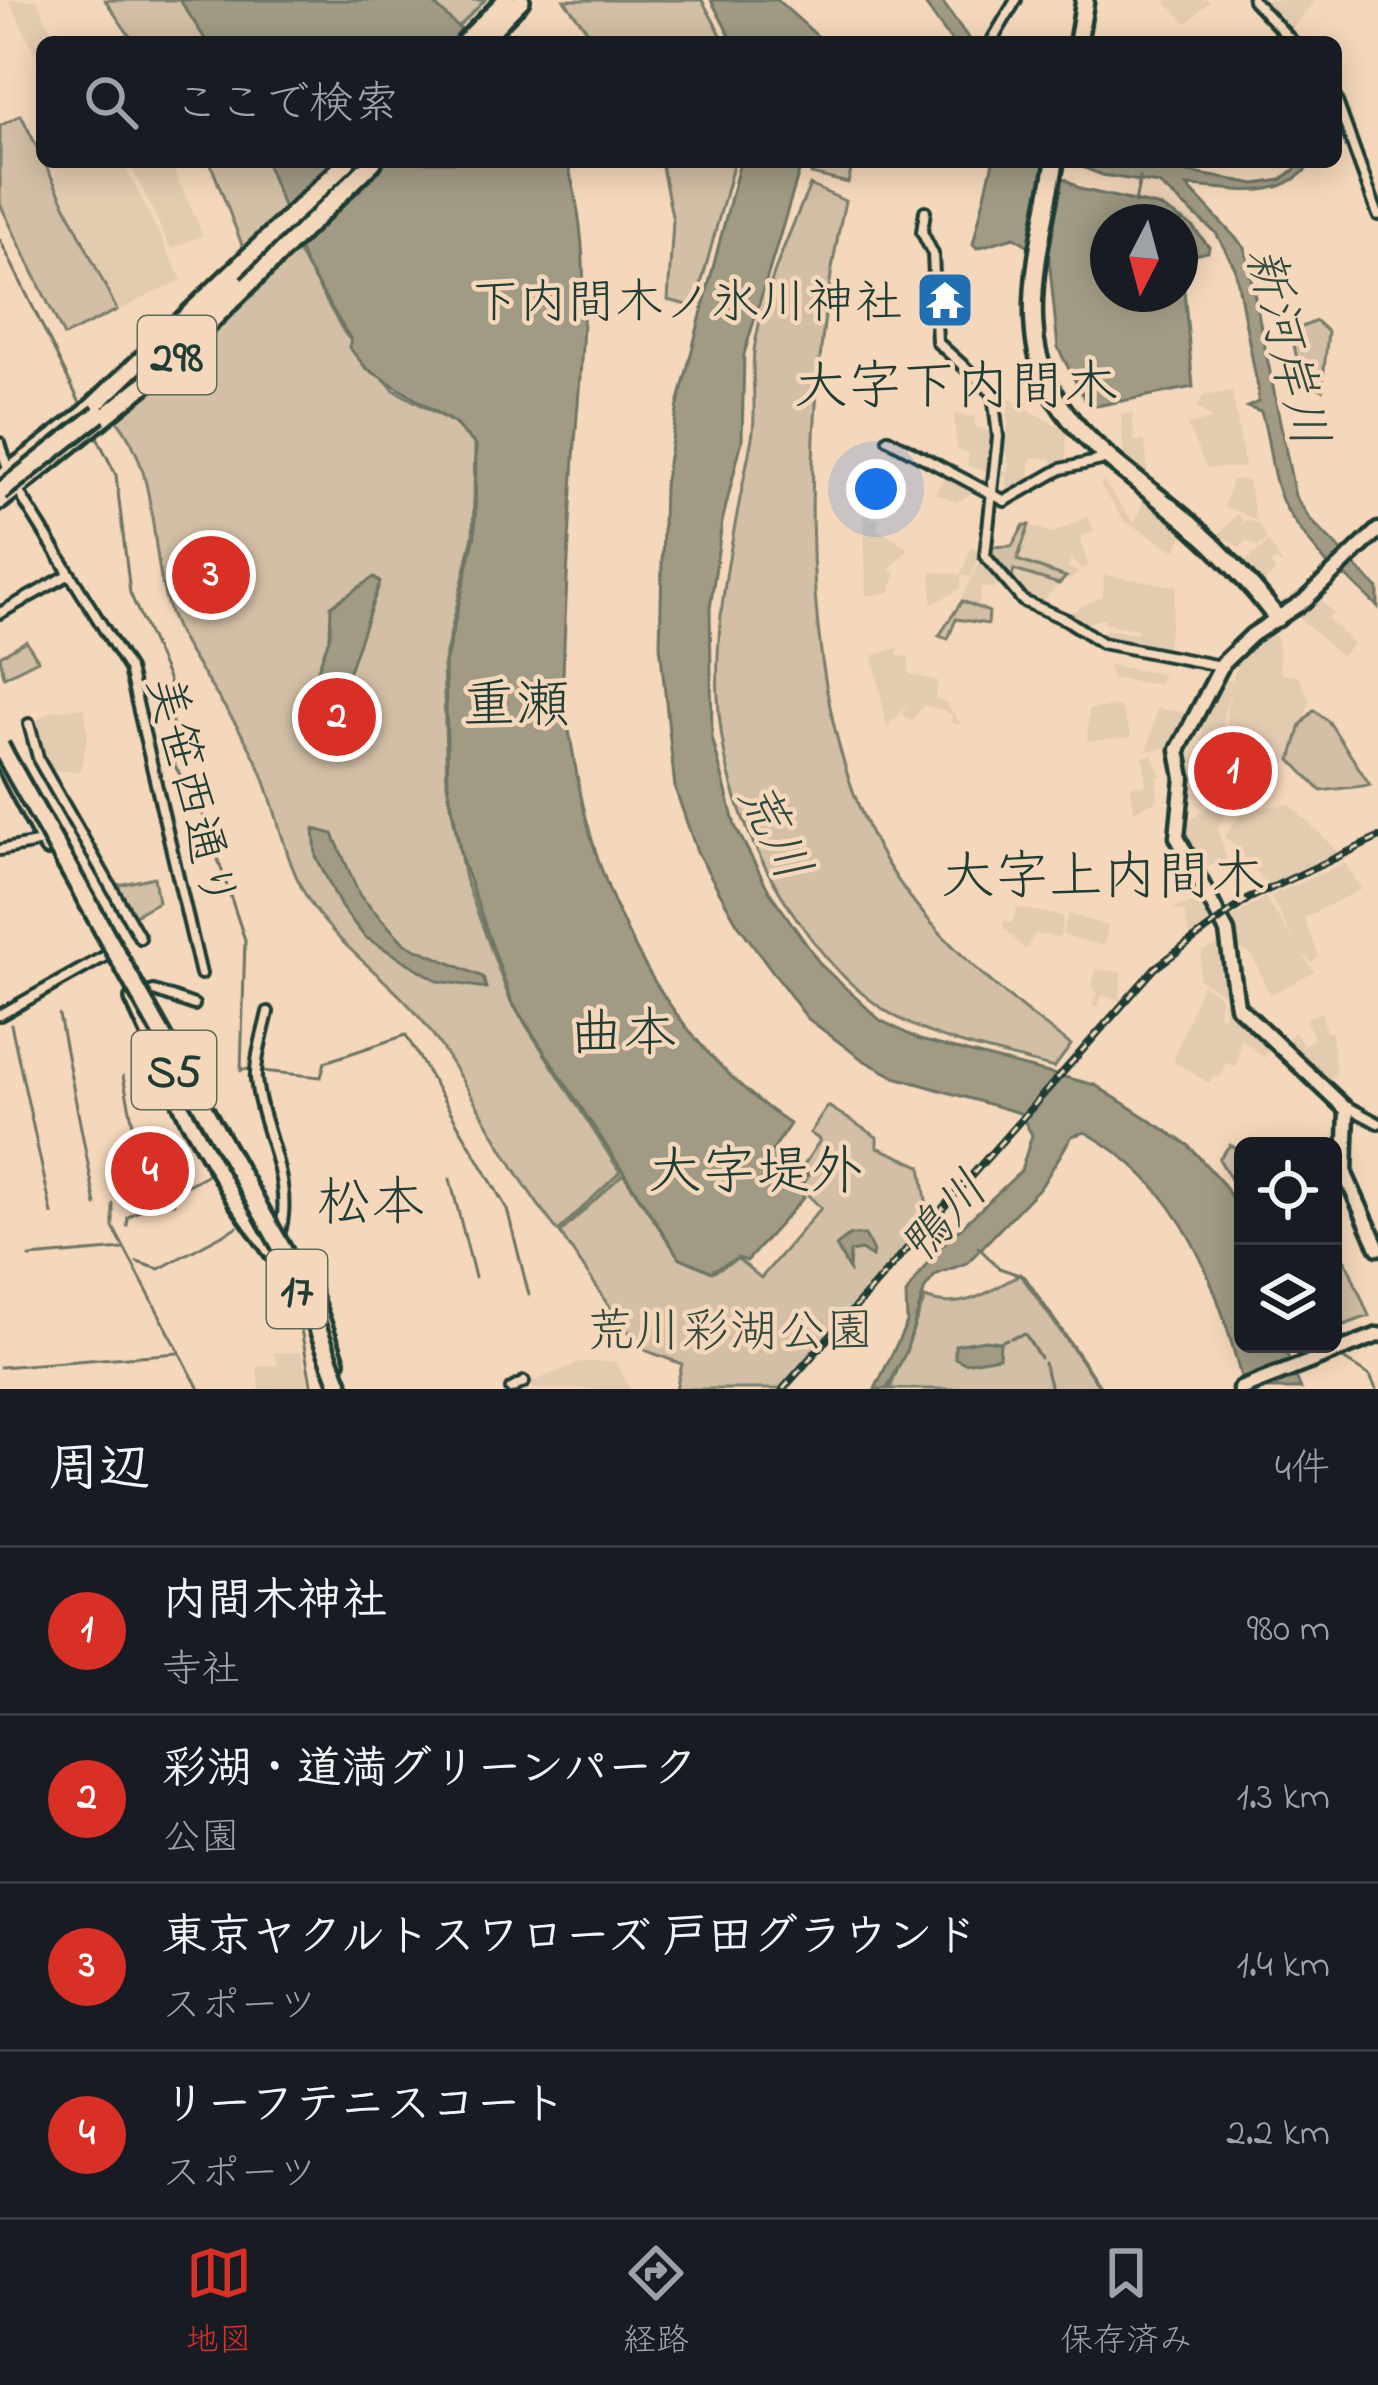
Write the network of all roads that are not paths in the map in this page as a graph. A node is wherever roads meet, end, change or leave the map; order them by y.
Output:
1 (517, 0) edge
2 (1016, 0) edge
3 (1083, 0) edge
4 (1253, 0) edge
5 (483, 36) edge
6 (995, 36) edge
7 (1077, 36) edge
8 (1287, 36) edge
9 (1342, 115) edge
10 (349, 168) edge
11 (350, 168) edge
12 (351, 168) edge
13 (367, 168) edge
14 (1056, 168) edge
15 (925, 211) dead end
16 (1378, 215) edge
17 (280, 238) junction
18 (248, 280) junction
19 (175, 340) junction
20 (130, 369) junction
21 (114, 409) junction
22 (83, 425) junction
23 (888, 440) dead end
24 (0, 443) edge
25 (1108, 455) junction
26 (3, 487) edge
27 (994, 497) junction
28 (1378, 530) edge
29 (70, 574) junction
30 (0, 613) edge
31 (1280, 617) junction
32 (1220, 667) junction
33 (29, 724) dead end
34 (0, 752) edge
35 (32, 806) junction
36 (50, 840) junction
37 (0, 850) edge
38 (140, 938) dead end
39 (109, 954) junction
40 (201, 974) dead end
41 (142, 994) junction
42 (194, 1005) dead end
43 (268, 1012) dead end
44 (0, 1015) edge
45 (164, 1050) junction
46 (1344, 1106) junction
47 (209, 1118) junction
48 (1378, 1123) edge
49 (236, 1200) junction
50 (279, 1242) junction
51 (1378, 1248) edge
52 (303, 1275) joint
53 (1378, 1335) edge
54 (524, 1382) dead end
55 (339, 1389) edge
56 (511, 1389) edge
57 (1240, 1389) edge

1 - 5 highway
2 - 6 street
3 - 7 highway
4 - 8 street
9 - 16 street
10 - 20 highway, 298
11 - 17 highway
12 - 18 highway
13 - 18 highway, 298
14 - 25 highway
15 - 27 street
17 - 19 highway
17 - 22 highway, bridge
18 - 19 highway
18 - 21 highway, 298
18 - 22 highway, bridge
19 - 20 highway
19 - 21 highway
20 - 22 highway, 298
21 - 22 highway, 298
22 - 26 highway, bridge
22 - 26 highway, 298
23 - 27 street
24 - 26 street, 美笹西通り
25 - 27 street
25 - 31 highway
26 - 29 street, 美笹西通り
27 - 32 street
28 - 31 main road
29 - 30 street
29 - 40 street, 美笹西通り
31 - 32 main road
32 - 46 main road
33 - 38 street
34 - 35 highway, bridge
34 - 36 highway, 17
35 - 45 highway, S5, bridge
35 - 47 highway, S5, bridge
36 - 37 street
36 - 39 highway, 17
36 - 41 highway, 17
39 - 44 street
39 - 49 highway, 17
41 - 42 street
41 - 50 highway, 17
43 - 50 street
45 - 49 highway, 17, bridge
45 - 55 highway, S5, bridge
46 - 48 street
46 - 51 main road
47 - 50 highway, S5, bridge
47 - 55 highway, S5, bridge
49 - 50 highway, 17
50 - 52 highway, S5
50 - 55 highway, 17
52 - 55 highway, 17
53 - 57 main road
54 - 56 street

